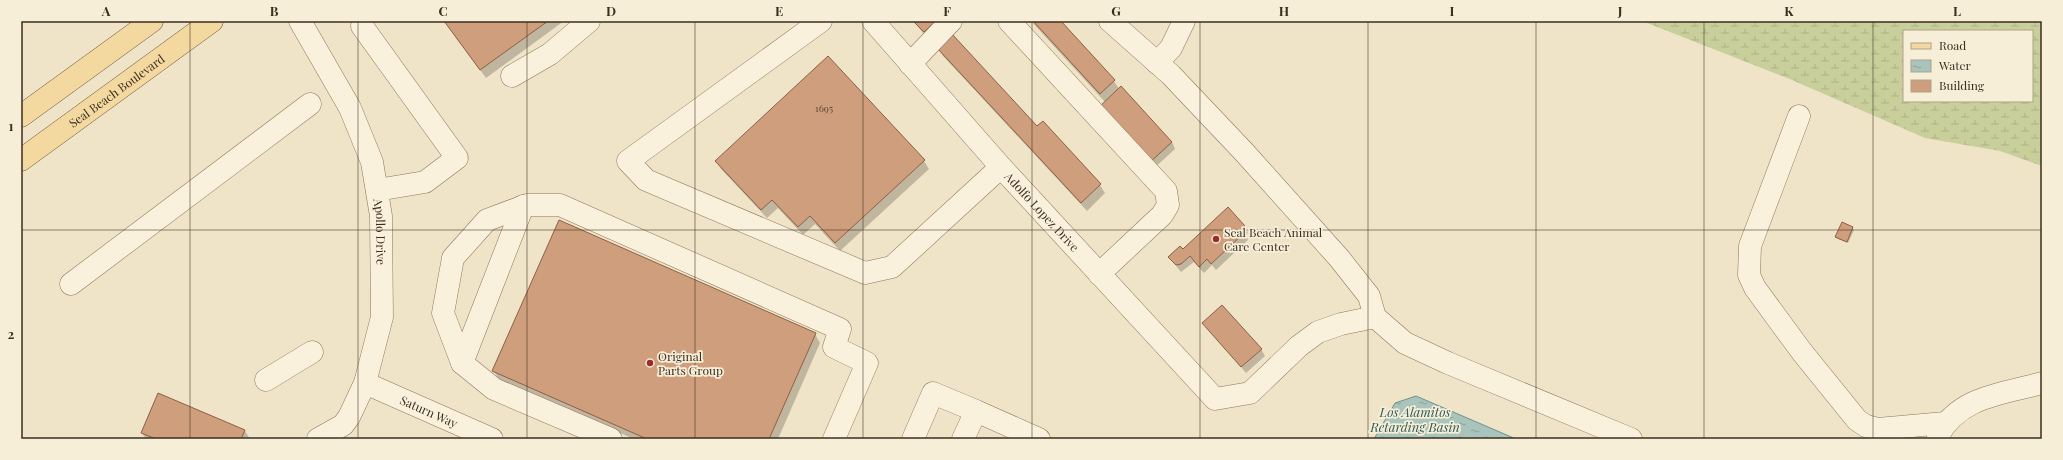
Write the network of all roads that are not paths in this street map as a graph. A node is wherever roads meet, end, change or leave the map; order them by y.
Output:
1 (152, 21) edge
2 (212, 21) edge
3 (300, 21) edge
4 (589, 21) edge
5 (821, 21) edge
6 (873, 21) edge
7 (951, 21) edge
8 (1009, 21) edge
9 (1110, 21) edge
10 (1184, 21) edge
11 (362, 26) dead end
12 (1157, 62) junction
13 (910, 64) junction
14 (512, 76) dead end
15 (310, 104) dead end
16 (21, 116) edge
17 (1799, 116) dead end
18 (21, 160) edge
19 (1000, 167) junction
20 (377, 190) junction
21 (523, 206) junction
22 (1099, 274) junction
23 (71, 284) dead end
24 (1374, 317) junction
25 (312, 352) dead end
26 (462, 363) junction
27 (266, 380) dead end
28 (365, 383) junction
29 (2042, 384) edge
30 (976, 411) junction
31 (1941, 431) edge
32 (318, 439) edge
33 (492, 439) edge
34 (611, 439) edge
35 (834, 439) edge
36 (913, 439) edge
37 (963, 439) edge
38 (1039, 439) edge
39 (1631, 439) edge

1 - 16 main road
2 - 18 main road, Seal Beach Boulevard
3 - 20 lane, Apollo Drive
4 - 14 lane
5 - 19 lane
6 - 13 lane, Adolfo Lopez Drive
7 - 13 lane
8 - 22 lane
9 - 12 lane
10 - 12 lane
11 - 20 lane
12 - 24 lane
13 - 19 lane, Adolfo Lopez Drive
15 - 23 lane
17 - 31 lane
19 - 22 lane, Adolfo Lopez Drive
20 - 28 lane, Apollo Drive
21 - 26 lane
21 - 26 lane
21 - 35 lane
22 - 24 lane, Adolfo Lopez Drive
24 - 39 lane
25 - 27 lane
26 - 34 lane
28 - 32 lane, Apollo Drive
28 - 33 lane, Saturn Way
29 - 31 lane
30 - 36 lane
30 - 37 lane
30 - 38 lane

